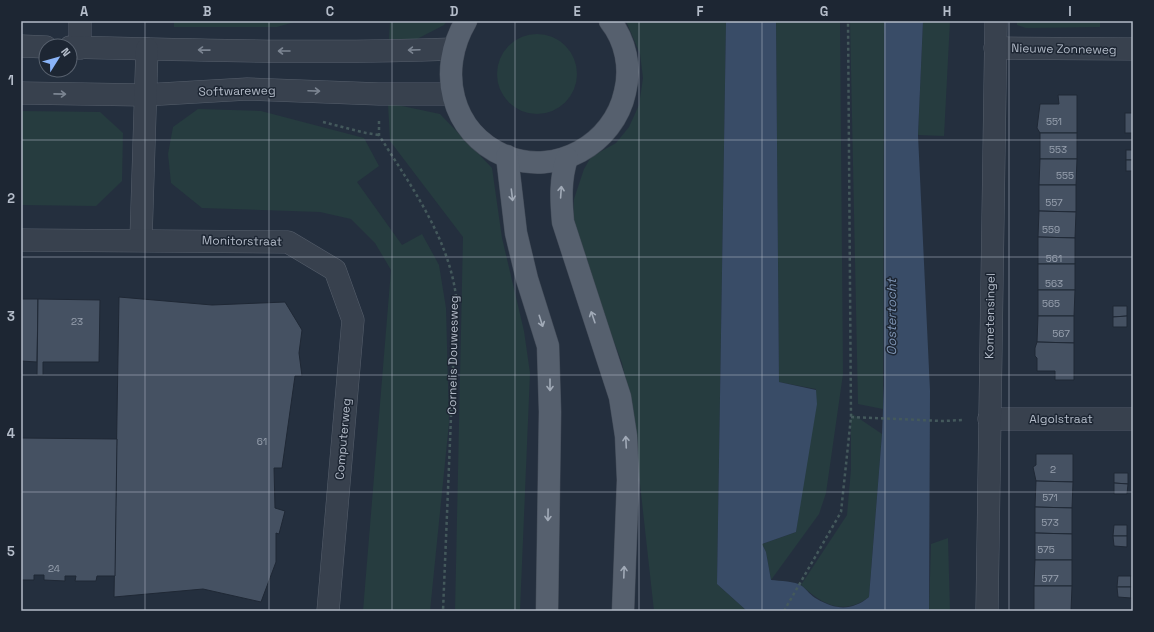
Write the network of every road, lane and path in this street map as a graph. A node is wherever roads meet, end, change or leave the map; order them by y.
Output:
1 (80, 21) edge
2 (466, 21) edge
3 (610, 21) edge
4 (848, 21) edge
5 (996, 21) edge
6 (77, 38) edge
7 (21, 46) edge
8 (38, 47) edge
9 (78, 47) edge
10 (995, 48) junction
11 (146, 49) junction
12 (453, 49) junction
13 (1133, 50) edge
14 (21, 93) edge
15 (144, 94) junction
16 (379, 94) junction
17 (452, 94) junction
18 (322, 122) dead end
19 (379, 135) junction
20 (507, 156) junction
21 (567, 158) junction
22 (141, 239) junction
23 (21, 240) edge
24 (335, 270) joint
25 (851, 417) junction
26 (989, 419) junction
27 (1133, 420) edge
28 (943, 421) dead end
29 (328, 611) edge
30 (443, 611) edge
31 (547, 611) edge
32 (623, 611) edge
33 (784, 611) edge
34 (987, 611) edge

1 - 6 street
2 - 12 main road
3 - 21 main road
4 - 25 path
5 - 10 street, Kometensingel
7 - 8 street
9 - 11 street
10 - 13 street, Nieuwe Zonneweg
10 - 26 street, Kometensingel
12 -> 11 street
11 - 15 street
12 - 17 main road
14 -> 15 street, Softwareweg
15 -> 16 street, Softwareweg
15 - 22 street
16 - 17 street, Softwareweg
16 - 19 path
17 - 20 main road
18 - 19 path
19 - 30 path, Cornelis Douwesweg
20 - 21 main road
20 -> 31 main road
32 -> 21 main road
22 - 23 street, Monitorstraat
22 - 24 street, Monitorstraat
24 - 29 street, Computerweg
25 - 28 path
25 - 33 path
26 - 27 street, Algolstraat
26 - 34 street, Kometensingel

